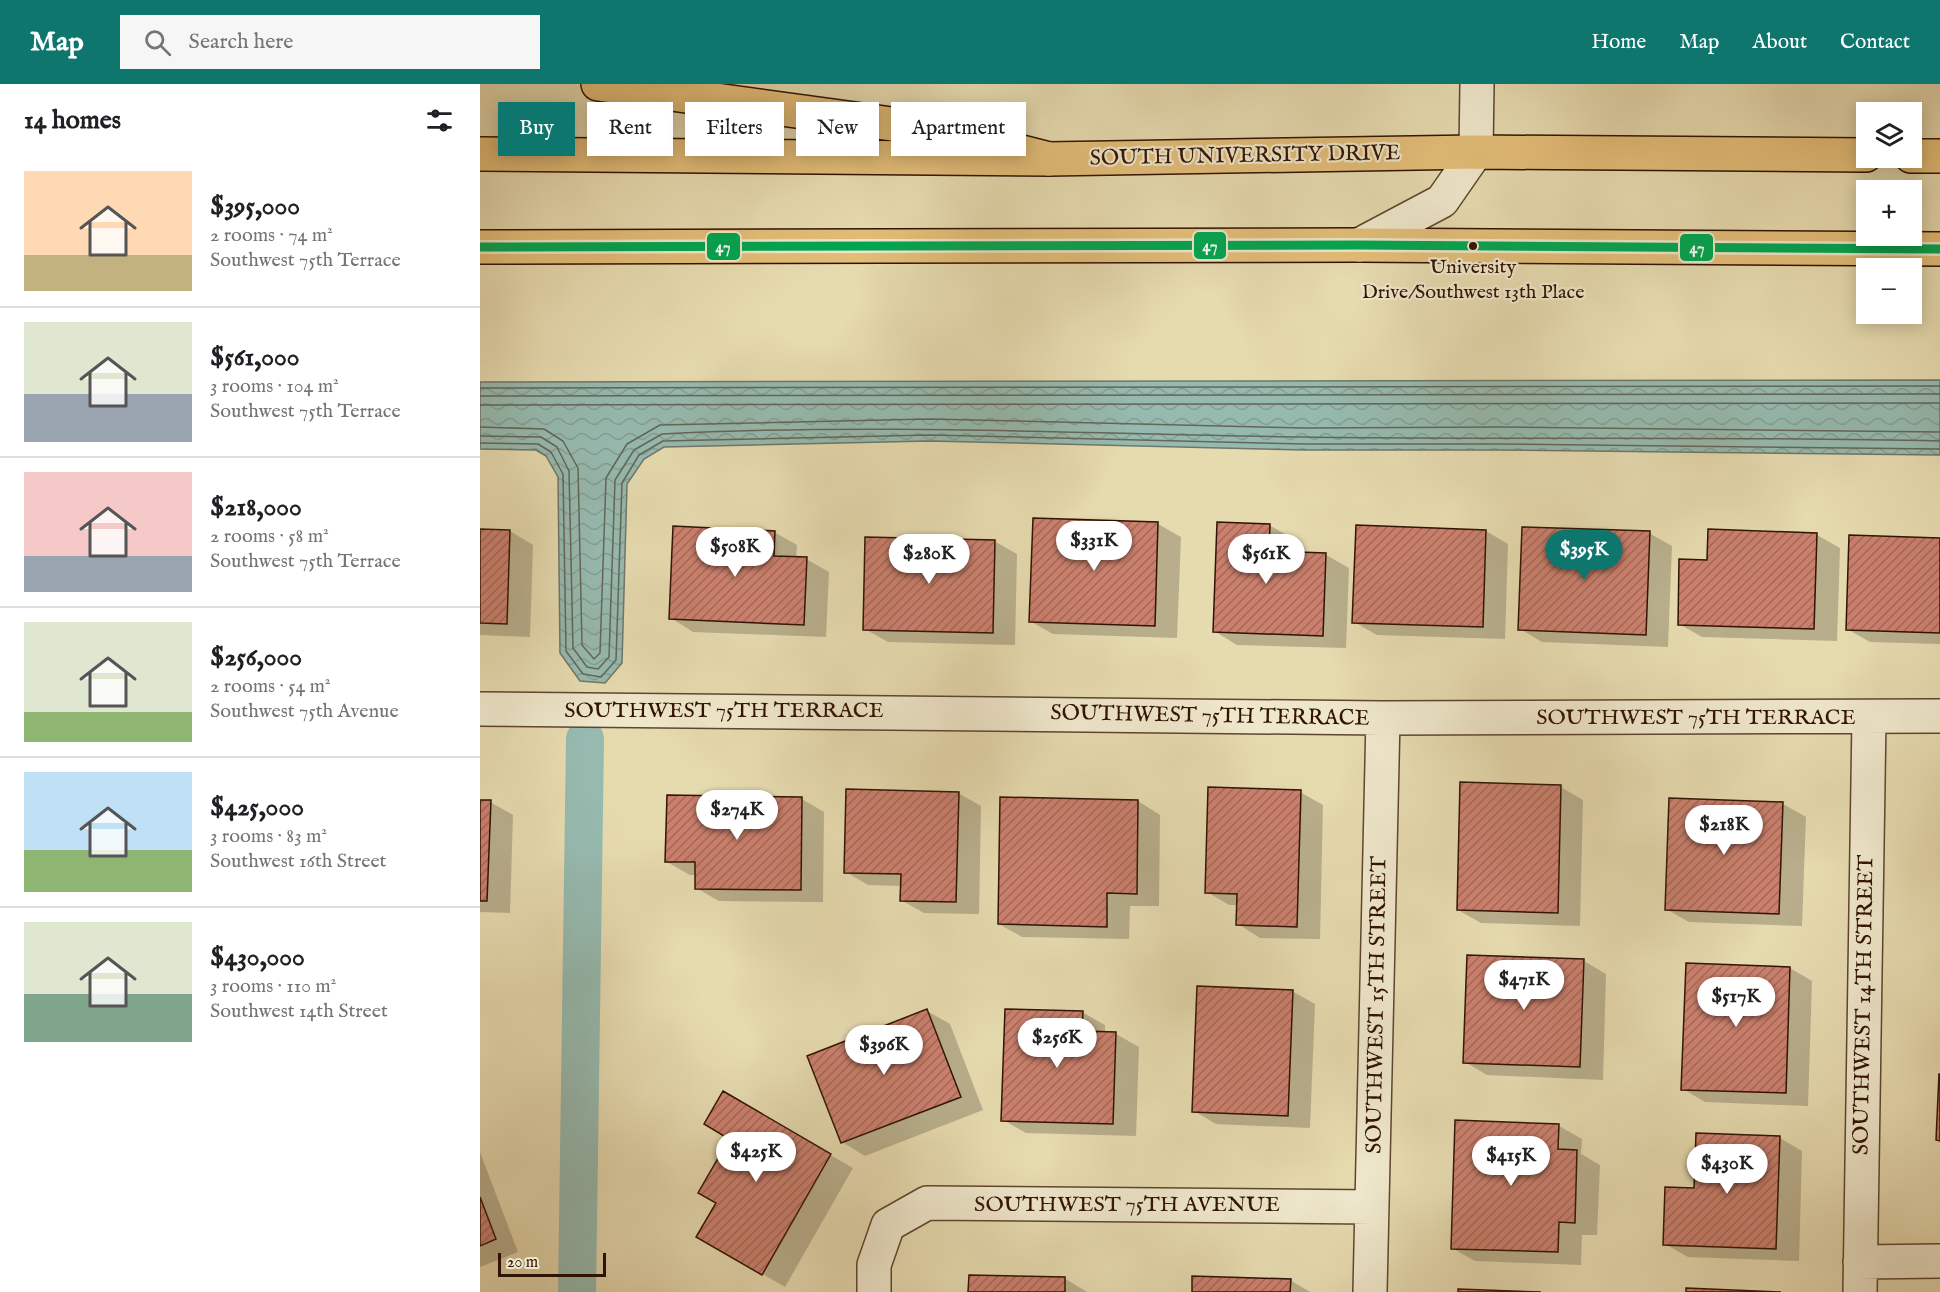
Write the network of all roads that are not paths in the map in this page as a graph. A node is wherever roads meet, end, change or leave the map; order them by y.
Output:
1 (598, 84) edge
2 (1477, 84) edge
3 (1476, 152) junction
4 (480, 154) edge
5 (1856, 155) edge
6 (1922, 156) edge
7 (1940, 156) edge
8 (1049, 159) junction
9 (1359, 245) junction
10 (480, 246) edge
11 (1940, 249) edge
12 (480, 709) edge
13 (1940, 716) edge
14 (1383, 718) junction
15 (1869, 718) junction
16 (1372, 1207) junction
17 (1940, 1261) edge
18 (1860, 1277) edge
19 (874, 1292) edge
20 (1370, 1292) edge

1 - 8 main road
2 - 3 street
3 - 5 main road, SOUTH UNIVERSITY DRIVE
3 - 8 main road, SOUTH UNIVERSITY DRIVE
3 - 9 street
4 - 8 main road, SOUTH UNIVERSITY DRIVE
6 - 7 main road
9 - 10 main road
9 - 11 main road
12 - 14 street, SOUTHWEST 75TH TERRACE
13 - 15 street, SOUTHWEST 75TH TERRACE
14 - 15 street, SOUTHWEST 75TH TERRACE
14 - 16 street, SOUTHWEST 15TH STREET
15 - 18 street, SOUTHWEST 14TH STREET
16 - 19 street, SOUTHWEST 75TH AVENUE
16 - 20 street, SOUTHWEST 15TH STREET
17 - 18 street

